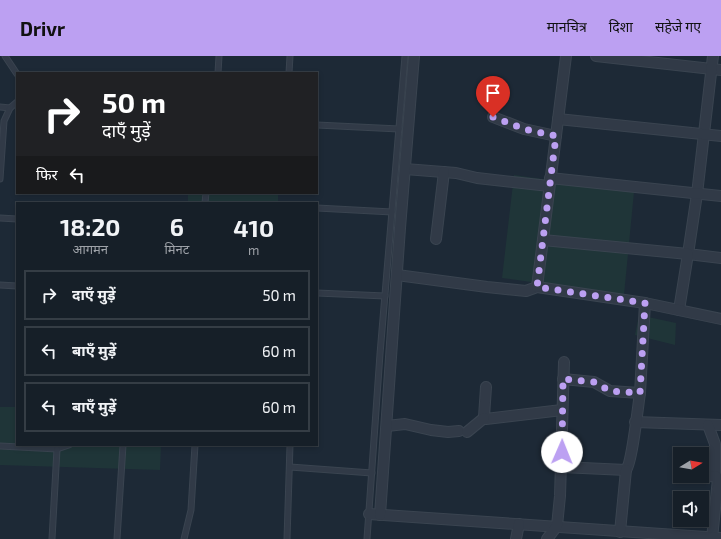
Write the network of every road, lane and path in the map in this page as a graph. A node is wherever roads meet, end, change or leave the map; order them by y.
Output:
1 (5, 56) edge
2 (219, 56) edge
3 (290, 56) edge
4 (405, 56) edge
5 (414, 56) edge
6 (566, 56) edge
7 (596, 56) edge
8 (713, 56) edge
9 (716, 69) edge
10 (16, 72) edge
11 (218, 72) edge
12 (289, 72) edge
13 (16, 103) edge
14 (0, 107) edge
15 (10, 108) junction
16 (493, 117) dead end
17 (558, 119) junction
18 (318, 125) edge
19 (399, 128) junction
20 (704, 134) junction
21 (556, 136) junction
22 (721, 136) edge
23 (405, 169) junction
24 (444, 172) junction
25 (0, 179) edge
26 (550, 182) junction
27 (697, 194) junction
28 (721, 196) edge
29 (318, 208) edge
30 (392, 212) junction
31 (0, 218) edge
32 (16, 219) edge
33 (436, 239) dead end
34 (542, 240) junction
35 (688, 254) junction
36 (721, 258) edge
37 (397, 275) junction
38 (0, 285) edge
39 (16, 286) edge
40 (537, 287) junction
41 (318, 293) edge
42 (390, 296) junction
43 (645, 303) junction
44 (679, 310) junction
45 (721, 319) edge
46 (564, 362) dead end
47 (563, 379) junction
48 (486, 387) dead end
49 (640, 393) junction
50 (562, 410) junction
51 (484, 418) junction
52 (636, 422) junction
53 (708, 425) junction
54 (387, 426) junction
55 (721, 426) edge
56 (0, 446) edge
57 (123, 446) edge
58 (195, 446) edge
59 (290, 446) edge
60 (59, 447) edge
61 (290, 467) junction
62 (561, 468) junction
63 (626, 470) junction
64 (372, 473) junction
65 (709, 476) edge
66 (715, 476) junction
67 (369, 514) junction
68 (380, 515) junction
69 (519, 524) junction
70 (542, 525) junction
71 (558, 526) junction
72 (620, 532) junction
73 (609, 535) edge
74 (715, 538) edge
75 (52, 539) edge
76 (117, 539) edge
77 (184, 539) edge
78 (287, 539) edge
79 (367, 539) edge
80 (516, 539) edge
81 (542, 539) edge
82 (547, 539) edge

1 - 10 lane
2 - 11 lane
3 - 12 lane
4 - 19 lane
5 - 23 street
6 - 17 street
7 - 9 street
8 - 9 street
9 - 20 street
13 - 15 lane
14 - 15 lane
15 - 25 lane
16 - 21 street
17 - 20 street
17 - 21 street
18 - 19 lane
19 - 30 lane
20 - 22 street
20 - 27 street
21 - 26 street
23 - 24 street
23 - 37 street
24 - 26 street
24 - 33 street
26 - 27 street
26 - 34 street
27 - 28 street
27 - 35 street
29 - 30 lane
30 - 42 lane
31 - 32 lane
34 - 35 street
34 - 40 street
35 - 36 street
35 - 44 street
37 - 40 street
37 - 42 street
38 - 39 lane
40 - 43 street
41 - 42 lane
42 - 54 street
42 - 64 lane
43 - 44 street
43 - 49 street
44 - 45 street
46 - 47 street
47 - 49 street
47 - 50 street
48 - 51 street
49 - 52 street
50 - 51 street
50 - 62 street
51 - 54 street
52 - 53 street
52 - 63 street
53 - 55 street
53 - 66 street
54 - 68 street
56 - 60 lane
57 - 76 lane
58 - 77 lane
59 - 61 lane
60 - 75 lane
61 - 64 lane
61 - 78 lane
62 - 63 street
62 - 71 street
63 - 72 street
64 - 67 lane
65 - 66 street
66 - 74 street
67 - 68 street
67 - 79 lane
68 - 69 street
69 - 70 street
69 - 80 street
70 - 71 street
70 - 81 street
71 - 73 street
71 - 82 street
72 - 73 street
72 - 74 street

